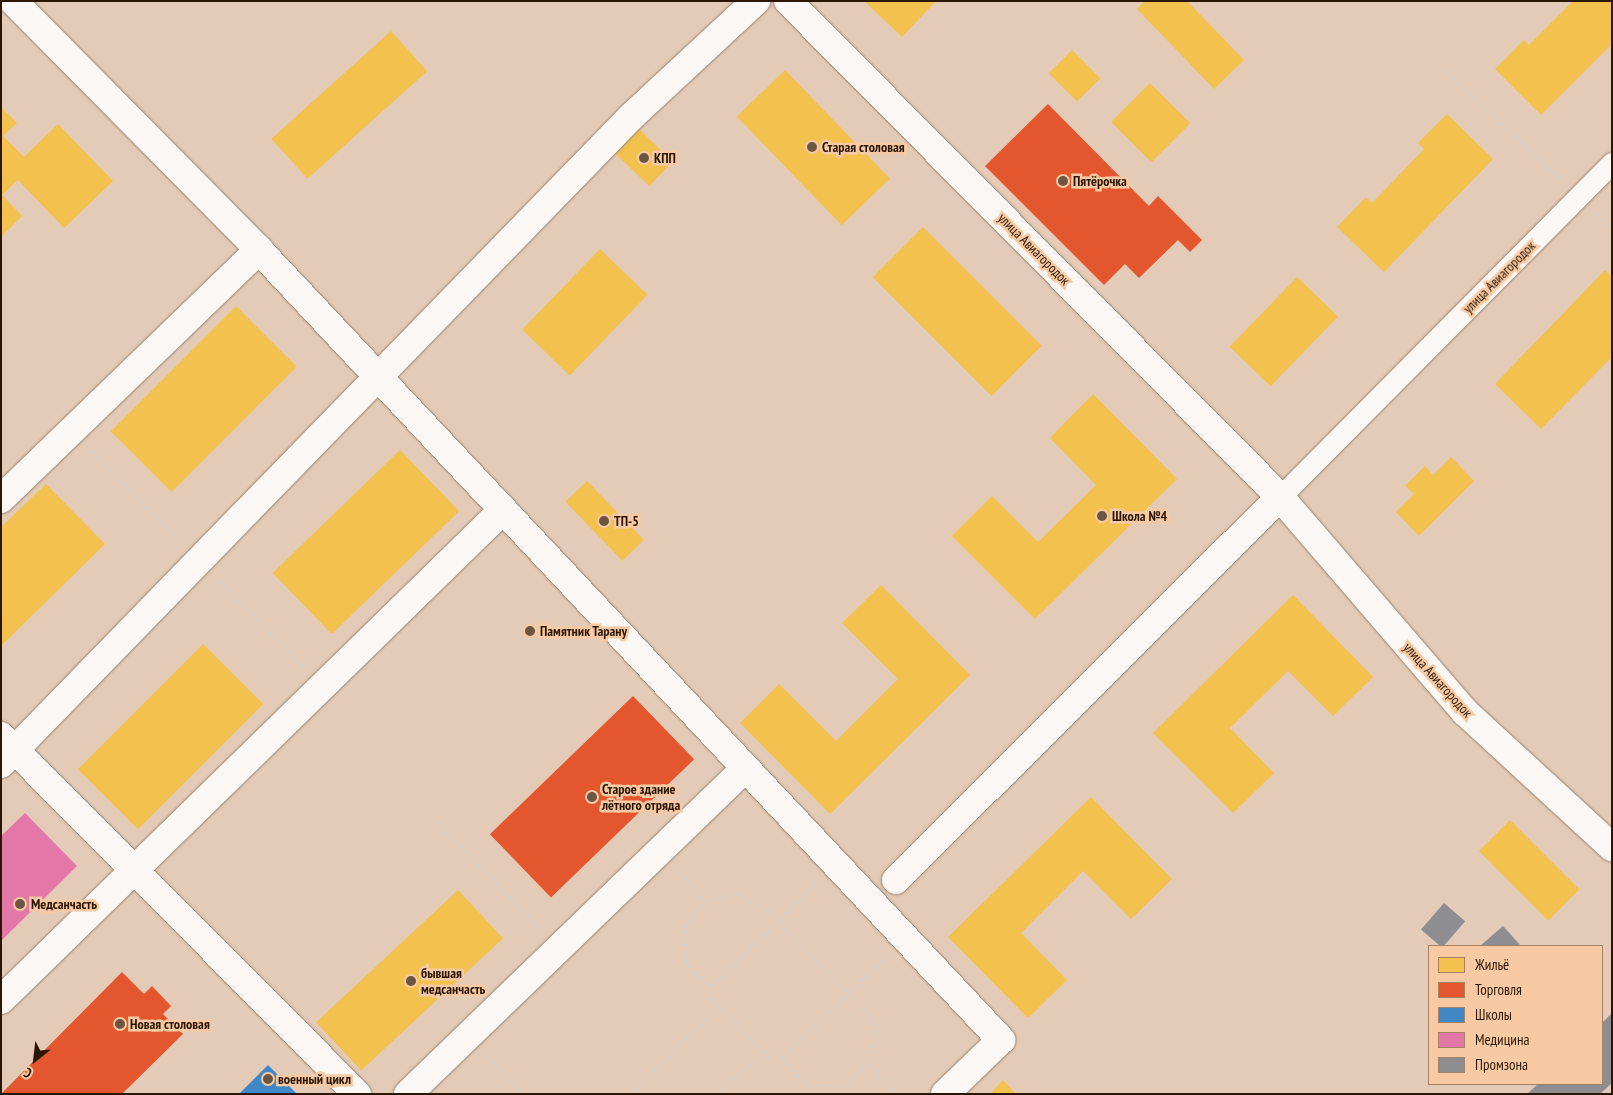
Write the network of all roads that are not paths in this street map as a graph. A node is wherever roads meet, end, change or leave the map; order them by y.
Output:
1 (13, 1) edge
2 (756, 1) edge
3 (788, 1) edge
4 (1612, 163) edge
5 (259, 250) junction
6 (377, 375) junction
7 (1280, 498) junction
8 (1, 499) edge
9 (503, 510) junction
10 (6, 750) edge
11 (745, 768) junction
12 (1612, 847) edge
13 (136, 869) junction
14 (896, 880) dead end
15 (1, 1000) edge
16 (358, 1094) edge
17 (408, 1094) edge
18 (946, 1094) edge

1 - 5 street
2 - 6 street
3 - 7 street, улица Авиагородок
4 - 7 street, улица Авиагородок
5 - 6 street
5 - 8 street
6 - 9 street
6 - 10 street
7 - 12 street, улица Авиагородок
7 - 14 street
9 - 11 street
9 - 13 street
10 - 13 street
11 - 17 street
11 - 18 street
13 - 15 street
13 - 16 street

